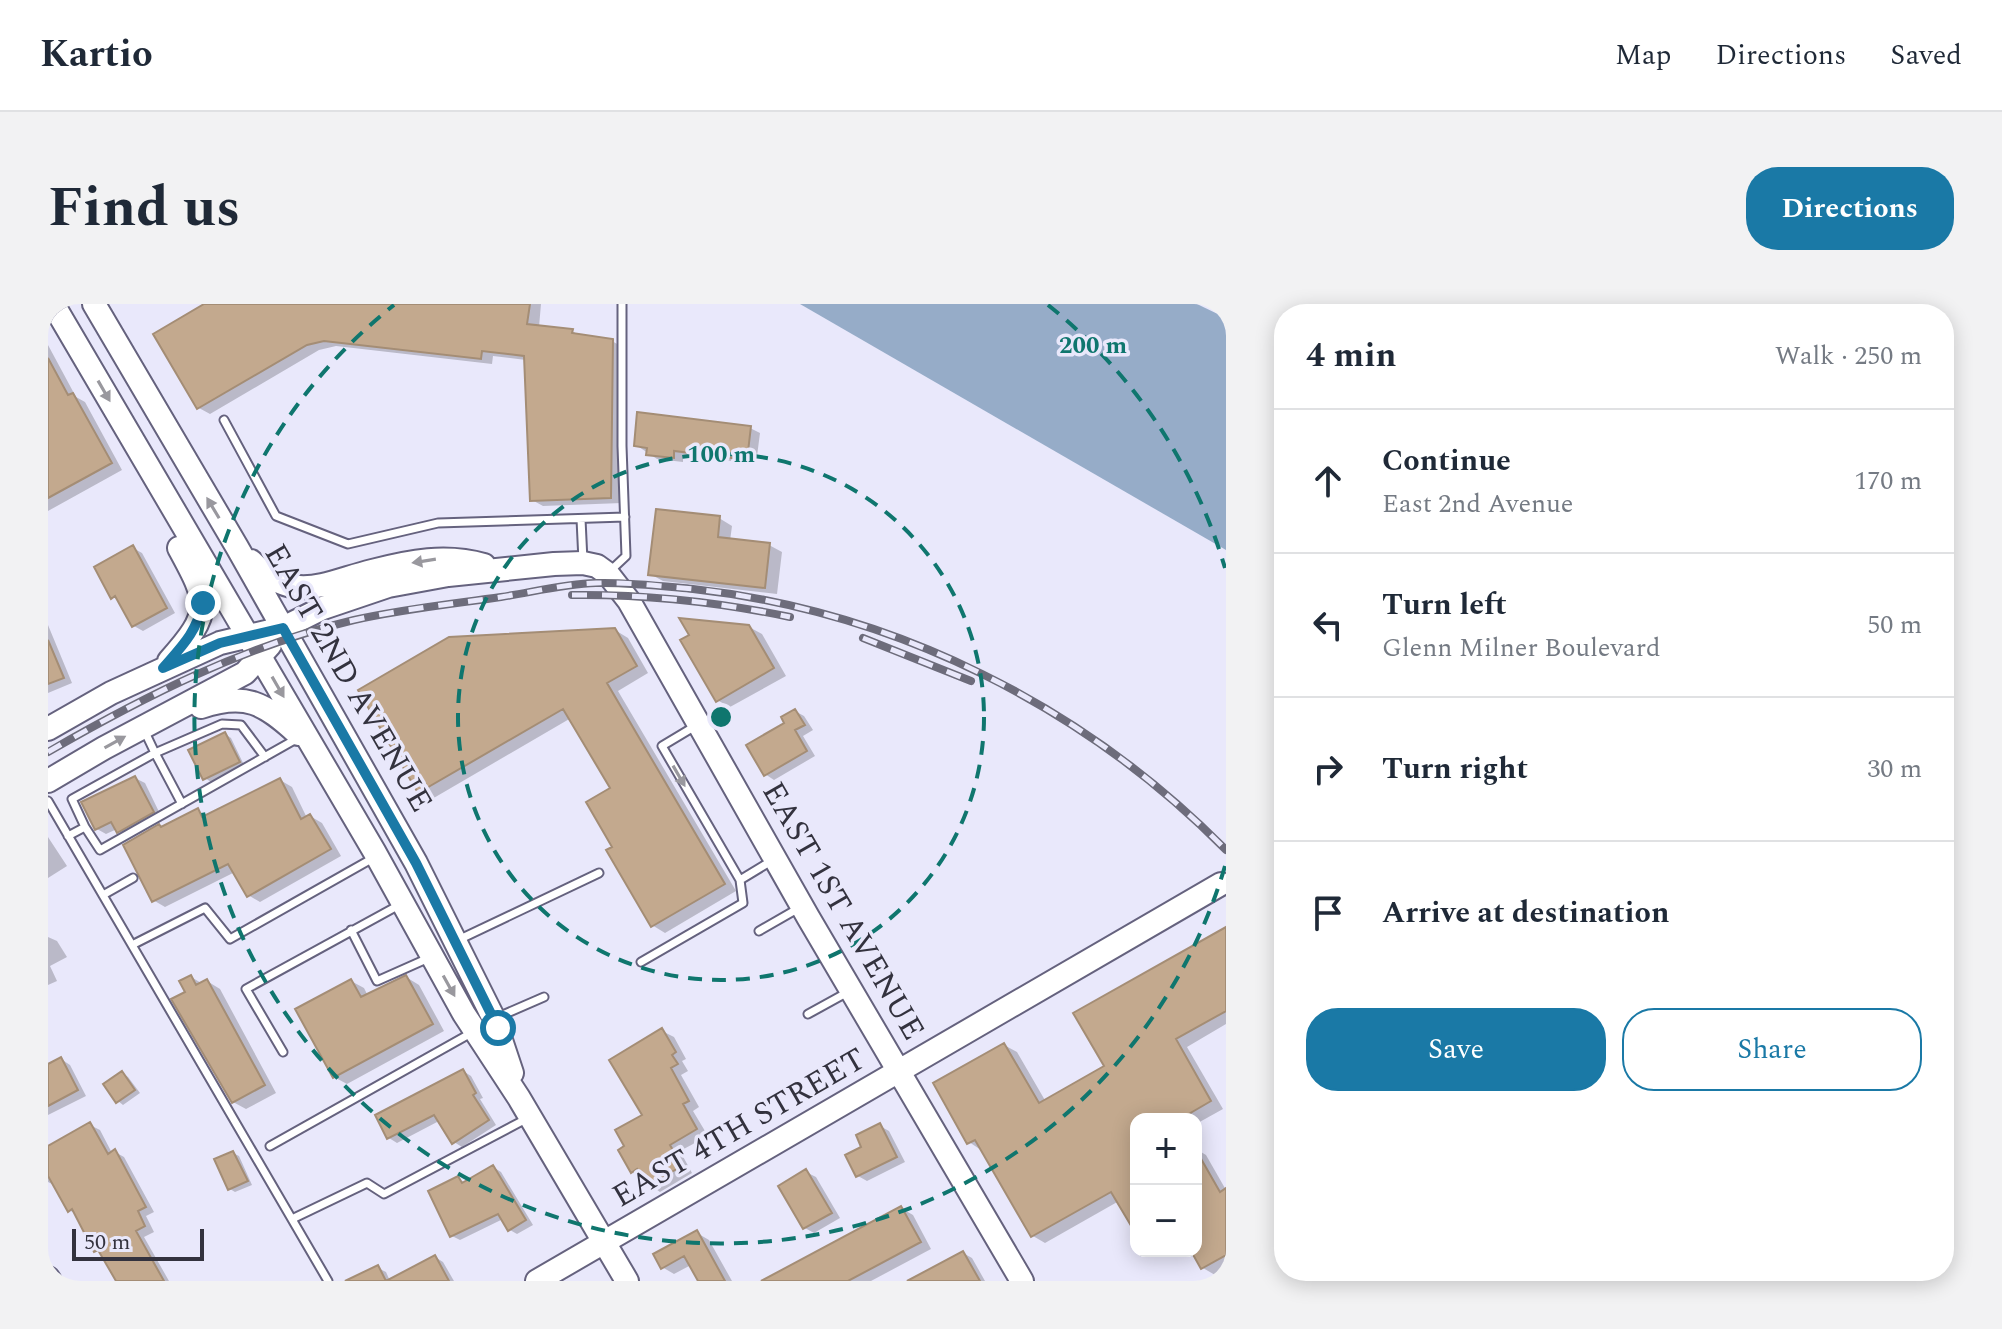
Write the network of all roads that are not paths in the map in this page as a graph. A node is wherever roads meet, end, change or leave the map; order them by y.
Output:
1 (53, 304) edge
2 (622, 304) edge
3 (95, 306) edge
4 (224, 420) dead end
5 (166, 498) junction
6 (625, 517) junction
7 (581, 519) junction
8 (237, 547) junction
9 (583, 563) junction
10 (500, 570) junction
11 (608, 574) junction
12 (283, 628) junction
13 (248, 637) junction
14 (261, 656) junction
15 (163, 668) junction
16 (699, 724) junction
17 (143, 727) junction
18 (48, 729) edge
19 (307, 742) junction
20 (155, 753) junction
21 (265, 757) junction
22 (48, 781) edge
23 (48, 801) edge
24 (182, 804) junction
25 (85, 827) junction
26 (68, 836) junction
27 (376, 856) junction
28 (775, 859) junction
29 (599, 873) dead end
30 (133, 878) dead end
31 (740, 880) junction
32 (1221, 884) dead end
33 (103, 895) junction
34 (403, 903) junction
35 (802, 906) junction
36 (351, 930) junction
37 (759, 931) dead end
38 (456, 941) junction
39 (132, 945) junction
40 (433, 956) junction
41 (641, 962) dead end
42 (851, 990) junction
43 (544, 997) dead end
44 (808, 1014) dead end
45 (485, 1025) junction
46 (283, 1052) dead end
47 (899, 1073) junction
48 (525, 1107) junction
49 (270, 1146) dead end
50 (292, 1219) junction
51 (603, 1243) junction
52 (328, 1281) edge
53 (537, 1281) edge
54 (627, 1281) edge
55 (1022, 1281) edge

1 -> 5 main road, EAST 2ND AVENUE
2 - 6 lane
8 -> 3 main road, EAST 2ND AVENUE
4 - 7 lane
5 - 13 main road, EAST 2ND AVENUE
5 - 15 main road
6 - 7 lane
6 - 11 lane
7 - 9 lane
10 -> 8 main road
8 - 12 main road, EAST 2ND AVENUE
9 - 10 main road
9 - 11 main road
10 - 12 main road
11 - 16 main road, EAST 1ST AVENUE
12 - 13 main road
12 - 14 main road
12 - 38 main road, EAST 2ND AVENUE
13 - 14 main road, EAST 2ND AVENUE
13 - 15 main road
14 - 17 main road
14 -> 19 main road, EAST 2ND AVENUE
15 - 18 main road
16 - 28 main road, EAST 1ST AVENUE
16 -> 31 lane
17 - 19 main road
17 - 20 lane
22 -> 17 main road
19 - 21 lane
19 - 27 main road, EAST 2ND AVENUE
20 - 21 lane
20 - 24 lane
20 - 25 lane
21 - 24 lane
23 - 26 lane
24 - 25 lane
25 - 26 lane
26 - 33 lane
27 - 34 main road, EAST 2ND AVENUE
27 - 39 lane
28 - 31 lane
28 - 35 main road, EAST 1ST AVENUE
29 - 38 lane
30 - 33 lane
31 - 41 lane
32 - 47 main road, EAST 4TH STREET
33 - 39 lane
34 - 36 lane
34 - 40 main road, EAST 2ND AVENUE
35 - 37 lane
35 - 42 main road, EAST 1ST AVENUE
36 - 40 lane
36 - 46 lane
38 - 45 main road, EAST 2ND AVENUE
39 - 50 lane
40 -> 45 main road, EAST 2ND AVENUE
42 - 44 lane
42 - 47 main road, EAST 1ST AVENUE
43 - 45 lane
45 - 48 main road, EAST 2ND AVENUE
45 - 49 lane
47 - 51 main road, EAST 4TH STREET
47 - 55 main road, EAST 1ST AVENUE
48 - 50 lane
48 - 51 main road, EAST 2ND AVENUE
50 - 52 lane
51 - 53 main road, EAST 4TH STREET
51 - 54 main road, EAST 2ND AVENUE

